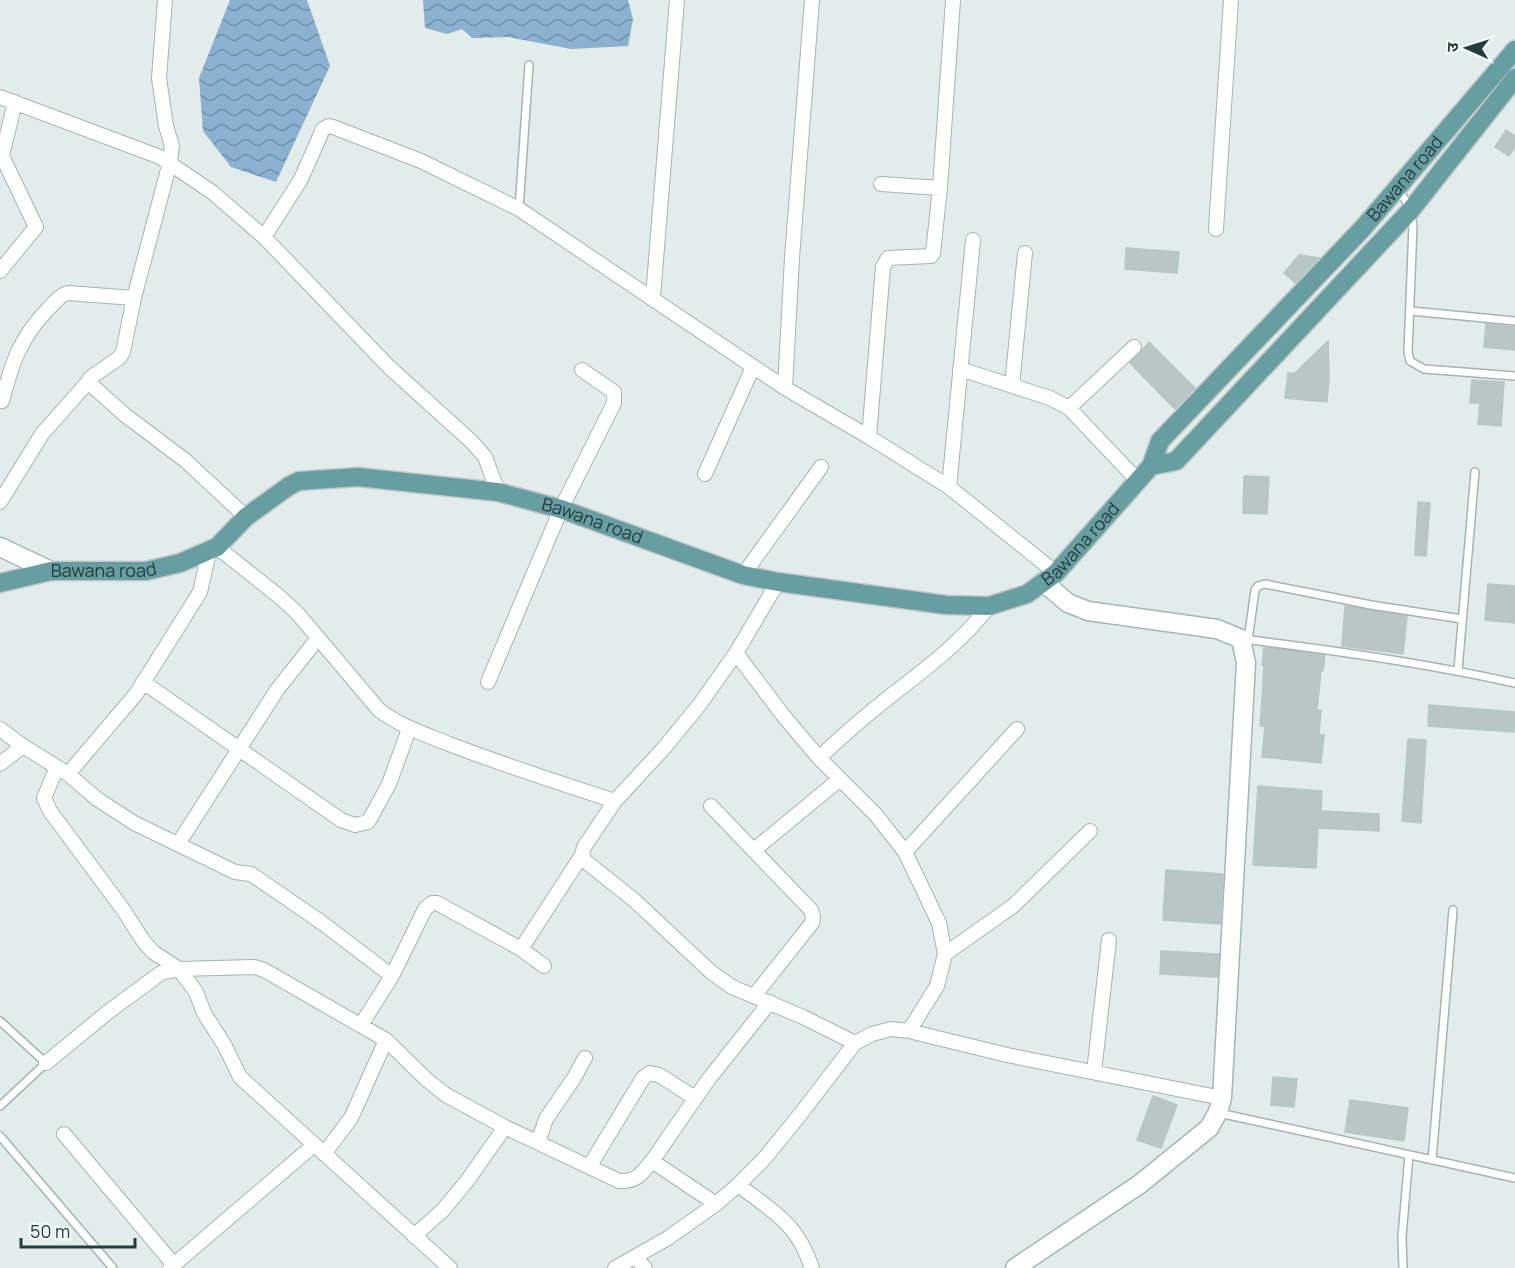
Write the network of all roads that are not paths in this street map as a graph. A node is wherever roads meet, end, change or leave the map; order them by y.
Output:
1 (165, 0) edge
2 (677, 0) edge
3 (812, 0) edge
4 (953, 0) edge
5 (1230, 0) edge
6 (1515, 50) edge
7 (530, 65) dead end
8 (1515, 78) edge
9 (0, 97) edge
10 (15, 102) junction
11 (170, 162) junction
12 (881, 184) dead end
13 (940, 188) junction
14 (1397, 188) junction
15 (519, 209) junction
16 (1410, 211) junction
17 (1216, 229) dead end
18 (264, 237) junction
19 (973, 240) dead end
20 (1025, 253) dead end
21 (0, 271) edge
22 (1303, 290) junction
23 (653, 297) junction
24 (134, 298) junction
25 (1319, 308) junction
26 (1411, 311) junction
27 (1515, 321) edge
28 (1134, 347) dead end
29 (753, 367) junction
30 (960, 369) junction
31 (582, 370) dead end
32 (1515, 376) edge
33 (88, 382) junction
34 (1012, 386) junction
35 (785, 388) junction
36 (2, 401) dead end
37 (1069, 408) junction
38 (869, 437) junction
39 (1152, 466) junction
40 (821, 467) dead end
41 (1475, 472) dead end
42 (705, 474) dead end
43 (1139, 482) junction
44 (949, 488) junction
45 (498, 492) junction
46 (0, 502) edge
47 (561, 509) junction
48 (246, 517) junction
49 (0, 547) edge
50 (213, 549) junction
51 (51, 571) junction
52 (743, 575) junction
53 (1050, 578) junction
54 (778, 582) junction
55 (0, 584) edge
56 (989, 606) junction
57 (1462, 619) junction
58 (318, 638) junction
59 (1245, 639) junction
60 (736, 653) junction
61 (1458, 670) junction
62 (143, 682) junction
63 (488, 682) dead end
64 (1515, 683) edge
65 (0, 729) edge
66 (409, 729) junction
67 (1017, 729) dead end
68 (23, 746) junction
69 (239, 748) junction
70 (819, 758) junction
71 (0, 764) edge
72 (63, 770) junction
73 (840, 779) junction
74 (615, 801) junction
75 (711, 806) dead end
76 (1090, 831) dead end
77 (178, 844) junction
78 (754, 850) junction
79 (905, 852) junction
80 (582, 855) junction
81 (1453, 910) dead end
82 (1109, 940) dead end
83 (521, 949) junction
84 (945, 954) junction
85 (544, 966) dead end
86 (179, 969) junction
87 (392, 976) junction
88 (753, 996) junction
89 (770, 1002) junction
90 (0, 1021) edge
91 (361, 1025) junction
92 (909, 1031) junction
93 (386, 1040) junction
94 (855, 1043) junction
95 (585, 1058) dead end
96 (46, 1063) junction
97 (1094, 1072) junction
98 (695, 1098) junction
99 (1220, 1105) junction
100 (0, 1106) edge
101 (505, 1127) junction
102 (64, 1134) dead end
103 (0, 1136) edge
104 (538, 1142) junction
105 (319, 1149) junction
106 (1409, 1155) junction
107 (1432, 1160) junction
108 (652, 1161) junction
109 (589, 1167) junction
110 (1515, 1178) edge
111 (738, 1185) junction
112 (716, 1204) junction
113 (414, 1236) junction
114 (635, 1257) junction
115 (172, 1266) edge
116 (113, 1268) edge
117 (450, 1268) edge
118 (615, 1268) edge
119 (645, 1268) edge
120 (812, 1268) edge
121 (1015, 1268) edge
122 (1402, 1268) edge

1 - 11 street
2 - 23 street
3 - 35 street
4 - 13 street
5 - 17 street
6 - 14 main road, Bawana road
7 - 15 lane
8 - 16 main road, Bawana road
9 - 10 street
10 - 11 street
10 - 21 street
11 - 18 street
11 - 24 street
12 - 13 street
13 - 38 street
14 - 16 lane
14 - 22 main road, Bawana road
15 - 18 street
15 - 23 street
16 - 25 main road, Bawana road
16 - 26 lane
18 - 45 street
19 - 30 street
20 - 34 street
22 - 25 main road
22 - 39 main road, Bawana road
23 - 29 street
24 - 33 street
24 - 36 street
25 - 39 main road, Bawana road
26 - 27 lane
26 - 32 lane
28 - 37 street
29 - 35 street
29 - 42 street
30 - 34 street
30 - 44 street
31 - 47 street
33 - 46 street
33 - 48 street
34 - 37 street
35 - 38 street
37 - 43 street
38 - 44 street
39 - 43 main road, Bawana road
40 - 52 street
41 - 57 lane
43 - 53 main road, Bawana road
44 - 53 street
45 - 47 main road, Bawana road
45 - 48 main road, Bawana road
47 - 52 main road, Bawana road
47 - 63 street
48 - 50 main road, Bawana road
49 - 51 street
50 - 51 main road, Bawana road
50 - 58 street
50 - 62 street
51 - 55 main road, Bawana road
52 - 54 main road, Bawana road
53 - 56 main road, Bawana road
53 - 59 street
54 - 56 main road, Bawana road
54 - 60 street
56 - 70 street
57 - 59 lane
57 - 61 lane
58 - 66 street
58 - 69 street
59 - 61 lane
59 - 99 street
60 - 70 street
60 - 74 street
61 - 64 lane
62 - 69 street
62 - 72 street
65 - 68 street
66 - 69 street
66 - 74 street
67 - 79 street
68 - 71 street
68 - 72 street
69 - 77 street
70 - 73 street
72 - 77 street
72 - 86 street
73 - 78 street
73 - 79 street
74 - 80 street
75 - 78 street
76 - 84 street
77 - 87 street
78 - 88 street
79 - 84 street
80 - 83 street
80 - 88 street
81 - 107 lane
82 - 97 street
83 - 85 street
83 - 87 street
84 - 92 street
86 - 91 street
86 - 96 street
86 - 105 street
87 - 91 street
88 - 89 street
89 - 94 street
89 - 98 street
90 - 96 lane
91 - 93 street
92 - 94 street
92 - 97 street
93 - 101 street
93 - 105 street
94 - 111 street
95 - 104 street
96 - 100 lane
97 - 99 street
98 - 108 street
98 - 109 street
99 - 106 lane
99 - 121 street
101 - 104 street
101 - 113 street
102 - 115 street
103 - 116 lane
104 - 109 street
105 - 113 street
105 - 115 street
106 - 107 lane
106 - 122 lane
107 - 110 lane
108 - 109 street
108 - 112 street
111 - 112 street
111 - 120 street
112 - 114 street
113 - 117 street
114 - 118 street
114 - 119 street

